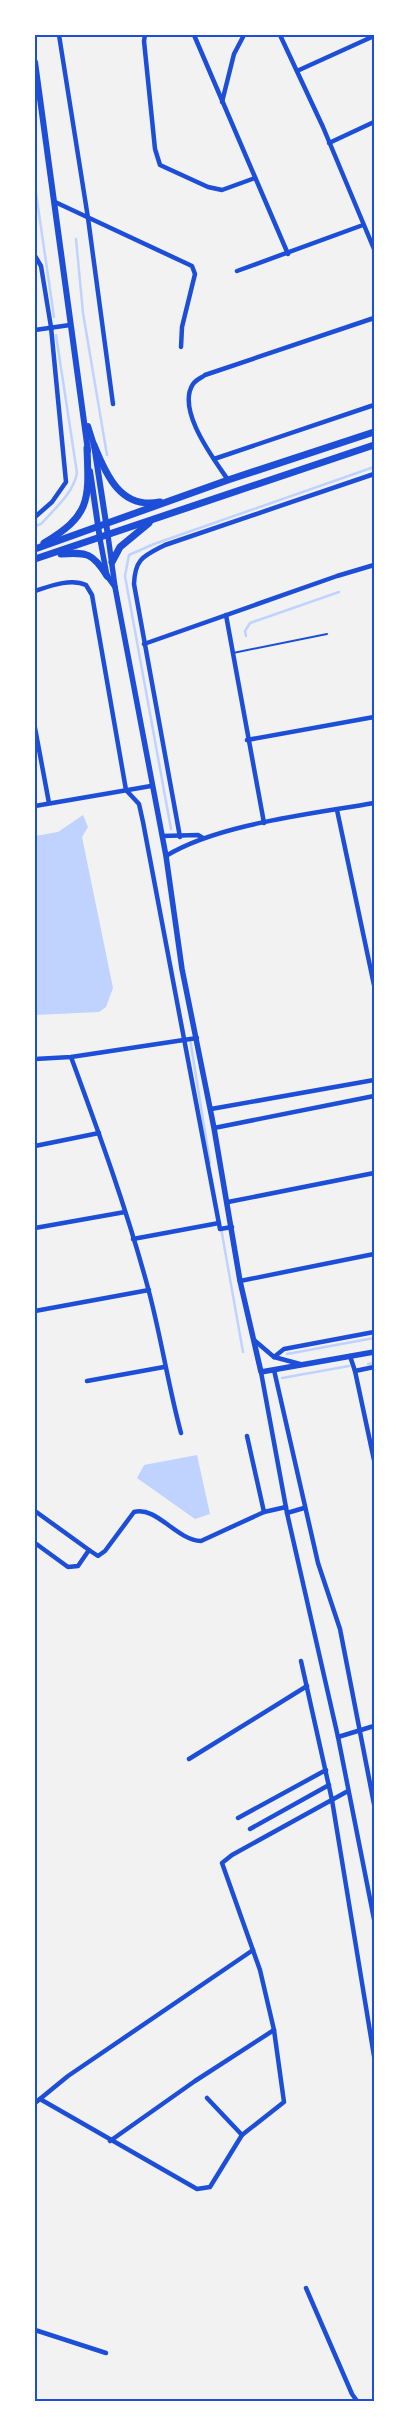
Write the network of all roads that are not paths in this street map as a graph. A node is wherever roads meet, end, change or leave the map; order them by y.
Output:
1 (59, 35) edge
2 (145, 35) edge
3 (194, 35) edge
4 (244, 35) edge
5 (280, 35) edge
6 (374, 36) edge
7 (35, 62) edge
8 (297, 71) junction
9 (222, 103) junction
10 (374, 122) edge
11 (329, 143) junction
12 (255, 178) junction
13 (55, 202) junction
14 (88, 218) junction
15 (363, 225) junction
16 (374, 248) edge
17 (288, 254) junction
18 (35, 256) edge
19 (237, 271) dead end
20 (374, 318) edge
21 (70, 325) junction
22 (50, 327) junction
23 (35, 330) edge
24 (181, 346) dead end
25 (113, 404) dead end
26 (374, 405) edge
27 (374, 432) edge
28 (374, 445) edge
29 (90, 447) junction
30 (214, 459) junction
31 (374, 474) edge
32 (228, 480) junction
33 (177, 499) junction
34 (35, 517) edge
35 (155, 518) junction
36 (106, 524) junction
37 (97, 527) junction
38 (108, 536) junction
39 (100, 539) junction
40 (35, 549) edge
41 (46, 556) junction
42 (35, 559) edge
43 (112, 562) junction
44 (374, 565) edge
45 (107, 576) junction
46 (115, 587) junction
47 (35, 591) edge
48 (226, 615) junction
49 (327, 634) dead end
50 (144, 644) junction
51 (234, 653) junction
52 (374, 716) edge
53 (35, 728) edge
54 (247, 740) junction
55 (151, 786) junction
56 (126, 790) junction
57 (374, 803) edge
58 (49, 804) junction
59 (35, 806) edge
60 (337, 810) junction
61 (264, 824) junction
62 (162, 836) junction
63 (180, 837) junction
64 (202, 838) junction
65 (166, 856) junction
66 (374, 985) edge
67 (197, 1038) junction
68 (186, 1040) junction
69 (71, 1057) junction
70 (35, 1059) edge
71 (374, 1080) edge
72 (374, 1096) edge
73 (211, 1109) junction
74 (214, 1128) junction
75 (99, 1133) junction
76 (35, 1146) edge
77 (374, 1173) edge
78 (228, 1202) junction
79 (125, 1212) junction
80 (219, 1223) junction
81 (232, 1226) junction
82 (35, 1228) edge
83 (133, 1238) junction
84 (374, 1254) edge
85 (240, 1281) junction
86 (149, 1290) junction
87 (35, 1310) edge
88 (374, 1332) edge
89 (254, 1340) junction
90 (374, 1352) edge
91 (350, 1356) junction
92 (274, 1357) junction
93 (305, 1365) junction
94 (164, 1366) junction
95 (374, 1367) edge
96 (274, 1370) junction
97 (355, 1371) junction
98 (261, 1372) junction
99 (87, 1381) dead end
100 (181, 1433) dead end
101 (247, 1436) dead end
102 (373, 1447) edge
103 (374, 1460) edge
104 (286, 1507) junction
105 (304, 1508) junction
106 (35, 1511) edge
107 (264, 1512) junction
108 (287, 1513) junction
109 (35, 1542) edge
110 (89, 1550) junction
111 (301, 1661) dead end
112 (307, 1686) junction
113 (374, 1726) edge
114 (360, 1729) junction
115 (338, 1737) junction
116 (189, 1759) dead end
117 (326, 1770) junction
118 (329, 1785) junction
119 (348, 1791) junction
120 (332, 1800) junction
121 (374, 1804) edge
122 (238, 1818) dead end
123 (250, 1829) dead end
124 (374, 1919) edge
125 (253, 1950) junction
126 (274, 2030) junction
127 (374, 2056) edge
128 (40, 2098) junction
129 (207, 2098) dead end
130 (35, 2103) edge
131 (242, 2136) junction
132 (110, 2141) junction
133 (306, 2288) dead end
134 (35, 2330) edge
135 (106, 2353) dead end
136 (357, 2401) edge

1 - 14 street
2 - 12 street
3 - 9 street
4 - 9 street
5 - 8 street
6 - 8 street
7 - 13 main road
8 - 11 street
9 - 12 street
10 - 11 street
11 - 15 street
12 - 17 street
13 - 14 street
13 - 21 main road
14 - 24 street
14 - 25 street
15 - 16 street
15 - 17 street
17 - 19 street
18 - 22 street
20 - 30 street
21 - 22 street
21 - 29 main road
22 - 23 street
22 - 34 street
26 - 30 street
27 - 32 main road
28 - 35 main road
29 - 33 main road
29 - 36 main road
29 - 37 main road
29 - 40 main road
30 - 32 street
31 - 50 street
32 - 33 main road
33 - 36 main road
35 - 38 main road
35 - 43 main road
36 - 37 main road
36 - 38 main road
37 - 39 main road
37 - 40 main road
38 - 39 main road
38 - 43 street
39 - 41 main road
39 - 45 street
41 - 42 main road
41 - 45 main road
43 - 46 street
44 - 48 street
45 - 46 street
46 - 55 street
47 - 56 street
48 - 50 street
48 - 51 street
49 - 51 lane
50 - 63 street
51 - 54 street
52 - 54 street
53 - 58 street
54 - 61 street
55 - 56 street
55 - 62 street
56 - 58 street
56 - 68 street
57 - 60 street
58 - 59 street
60 - 61 street
60 - 66 street
61 - 64 street
62 - 63 street
62 - 65 street
63 - 64 street
64 - 65 street
65 - 67 street
67 - 68 street
67 - 73 street
68 - 69 street
68 - 80 street
69 - 70 street
69 - 75 street
71 - 73 street
72 - 74 street
73 - 74 street
74 - 78 street
75 - 76 street
75 - 79 street
77 - 78 street
78 - 81 street
79 - 82 street
79 - 83 street
80 - 81 street
80 - 83 street
81 - 85 street
83 - 86 street
84 - 85 street
85 - 89 street
86 - 87 street
86 - 94 street
88 - 92 street
89 - 92 street
89 - 98 street
90 - 91 street
91 - 93 street
91 - 97 street
92 - 93 street
93 - 96 street
94 - 99 street
94 - 100 street
95 - 97 street
96 - 98 street
96 - 105 street
97 - 102 street
98 - 104 street
101 - 107 street
102 - 103 street
104 - 107 street
104 - 108 street
105 - 108 street
105 - 114 street
106 - 110 street
107 - 110 street
108 - 115 street
109 - 110 street
111 - 112 street
112 - 116 street
112 - 117 street
113 - 114 street
114 - 115 street
114 - 121 street
115 - 119 street
117 - 118 street
117 - 122 street
118 - 120 street
118 - 123 street
119 - 120 street
119 - 124 street
120 - 125 street
120 - 127 street
125 - 126 street
125 - 128 street
126 - 131 street
126 - 132 street
128 - 130 street
128 - 132 street
129 - 131 street
131 - 132 street
133 - 136 street
134 - 135 street

